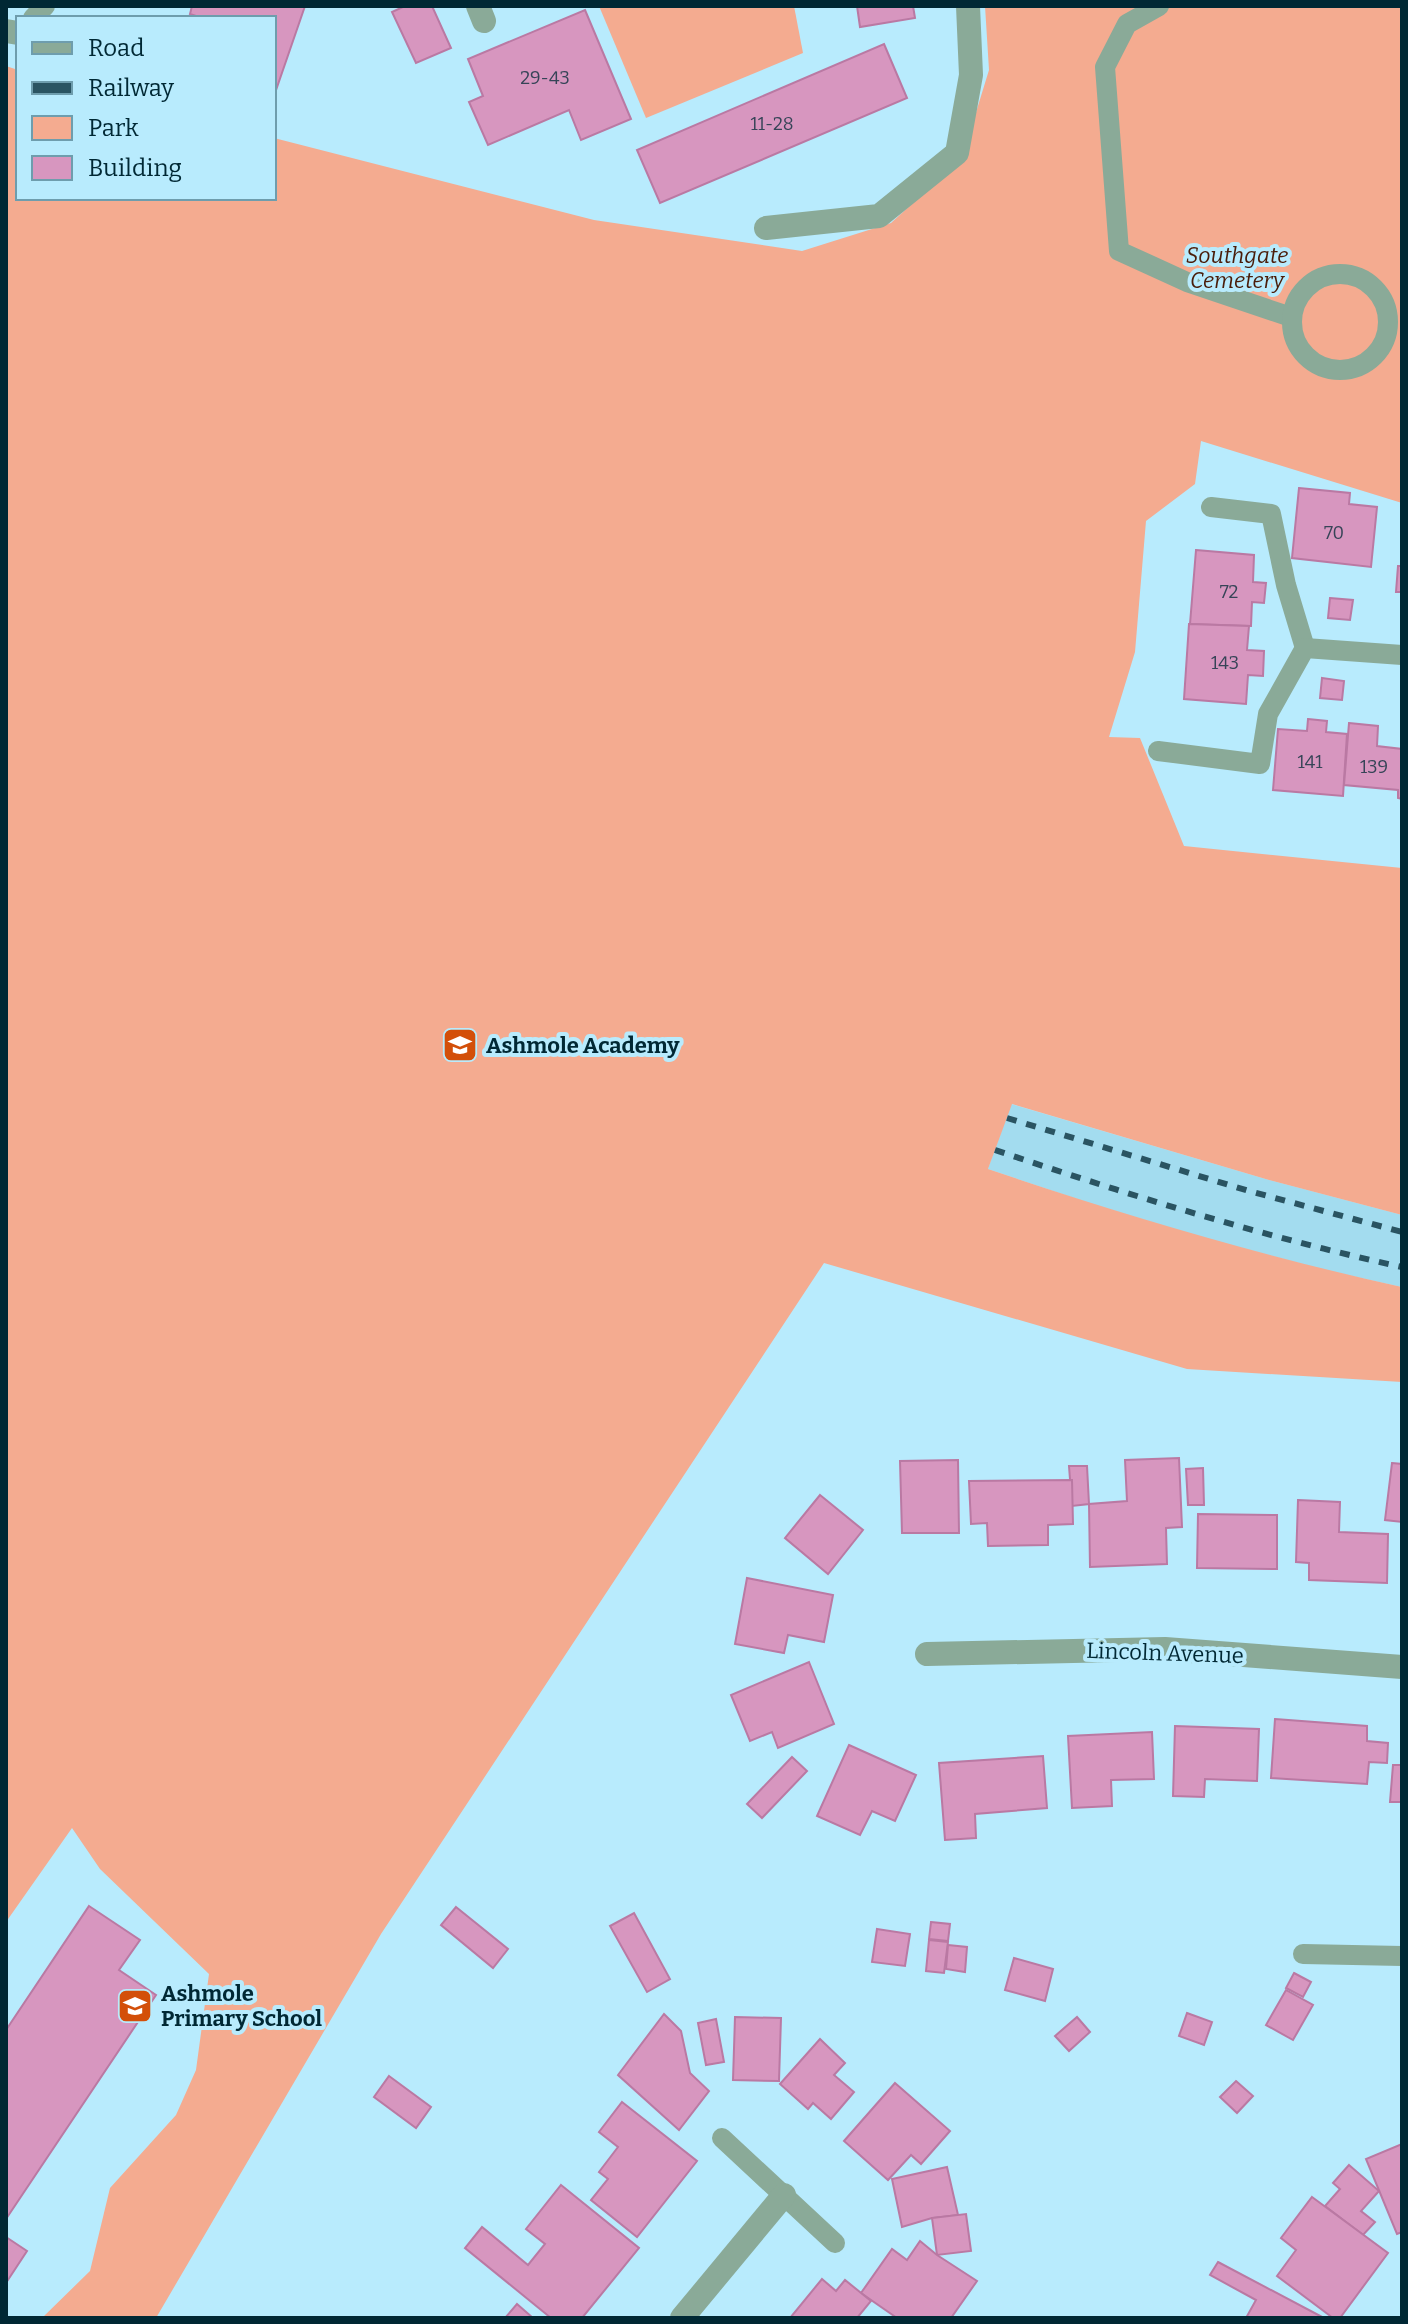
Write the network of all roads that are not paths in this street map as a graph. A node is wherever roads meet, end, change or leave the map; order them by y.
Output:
1 (968, 6) edge
2 (1159, 6) edge
3 (766, 228) dead end
4 (1394, 306) edge
5 (1291, 317) junction
6 (1211, 507) dead end
7 (1305, 648) junction
8 (1402, 655) edge
9 (1158, 751) dead end
10 (927, 1654) dead end
11 (1402, 1667) edge
12 (1303, 1954) dead end
13 (1402, 1956) edge
14 (722, 2138) dead end
15 (784, 2195) junction
16 (835, 2243) dead end
17 (682, 2318) edge

1 - 3 street
2 - 5 lane
4 - 5 lane
4 - 5 lane
6 - 7 lane
7 - 8 lane
7 - 9 lane
10 - 11 street, Lincoln Avenue
12 - 13 lane
14 - 15 lane
15 - 16 lane
15 - 17 street

